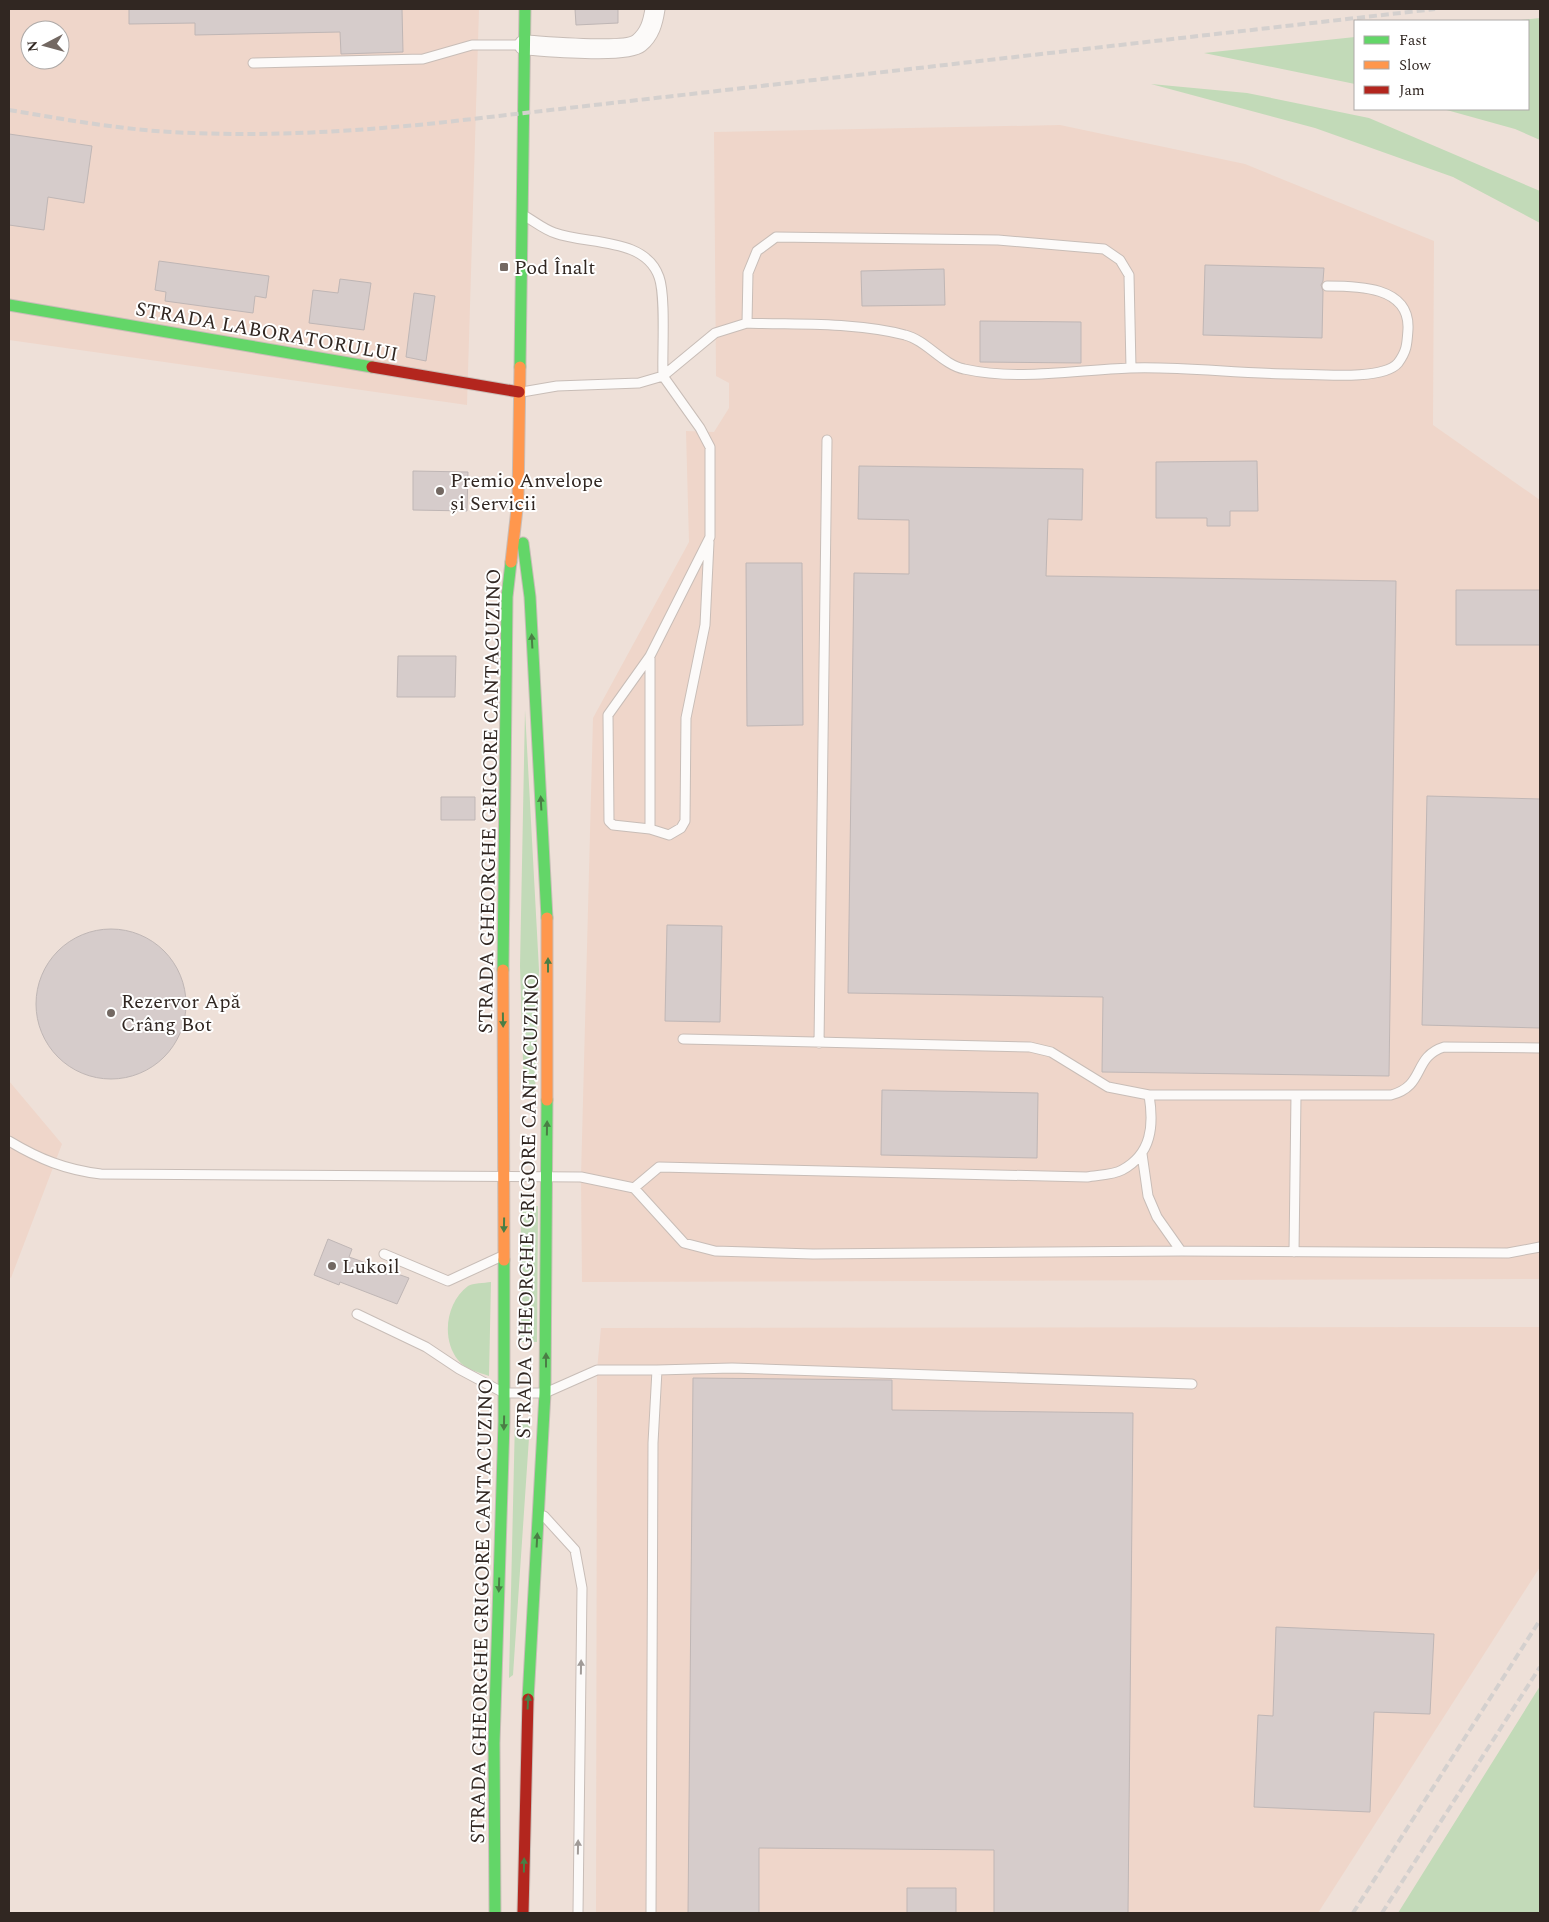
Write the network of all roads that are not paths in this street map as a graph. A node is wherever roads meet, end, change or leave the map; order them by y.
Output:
1 (525, 9) edge
2 (655, 9) edge
3 (524, 45) junction
4 (253, 63) dead end
5 (521, 214) junction
6 (1327, 286) dead end
7 (9, 304) edge
8 (748, 323) junction
9 (1131, 368) junction
10 (663, 376) junction
11 (519, 392) junction
12 (827, 440) dead end
13 (518, 500) junction
14 (710, 537) junction
15 (650, 656) junction
16 (650, 829) junction
17 (683, 1039) dead end
18 (819, 1043) junction
19 (1540, 1048) edge
20 (1149, 1095) junction
21 (1296, 1095) junction
22 (9, 1141) edge
23 (1142, 1154) junction
24 (504, 1177) junction
25 (546, 1177) junction
26 (634, 1188) junction
27 (1540, 1246) edge
28 (1181, 1251) junction
29 (1294, 1252) junction
30 (384, 1254) dead end
31 (504, 1255) junction
32 (357, 1314) dead end
33 (657, 1370) junction
34 (1192, 1384) dead end
35 (504, 1393) junction
36 (545, 1393) junction
37 (539, 1511) junction
38 (495, 1913) edge
39 (523, 1913) edge
40 (578, 1913) edge
41 (652, 1913) edge

1 - 3 main road, STRADA GHEORGHE GRIGORE CANTACUZINO
2 - 3 street
3 - 4 lane
3 - 5 main road, STRADA GHEORGHE GRIGORE CANTACUZINO
5 - 10 lane
5 - 11 main road, STRADA GHEORGHE GRIGORE CANTACUZINO
6 - 9 lane
7 - 11 main road, STRADA LABORATORULUI
8 - 9 lane
8 - 9 lane
8 - 10 lane
10 - 11 lane
10 - 14 lane
11 - 13 main road, STRADA GHEORGHE GRIGORE CANTACUZINO
12 - 18 lane
13 -> 24 main road, STRADA GHEORGHE GRIGORE CANTACUZINO
25 -> 13 main road, STRADA GHEORGHE GRIGORE CANTACUZINO
14 - 15 lane
14 - 16 lane
15 - 16 lane
15 - 16 lane
17 - 18 lane
18 - 20 lane
19 - 21 lane
20 - 21 lane
20 - 23 lane
21 - 29 lane
22 - 24 lane
23 - 26 lane
23 - 28 lane
24 - 25 lane
24 -> 31 main road, STRADA GHEORGHE GRIGORE CANTACUZINO
25 - 26 lane
36 -> 25 main road, STRADA GHEORGHE GRIGORE CANTACUZINO
26 - 28 lane
27 - 29 lane
28 - 29 lane
30 - 31 lane
31 - 35 main road, STRADA GHEORGHE GRIGORE CANTACUZINO
32 - 35 lane
33 - 34 lane
33 - 36 lane
33 - 41 lane
35 - 36 lane
35 -> 38 main road, STRADA GHEORGHE GRIGORE CANTACUZINO
36 - 37 main road, STRADA GHEORGHE GRIGORE CANTACUZINO
39 -> 37 main road, STRADA GHEORGHE GRIGORE CANTACUZINO
40 -> 37 lane

